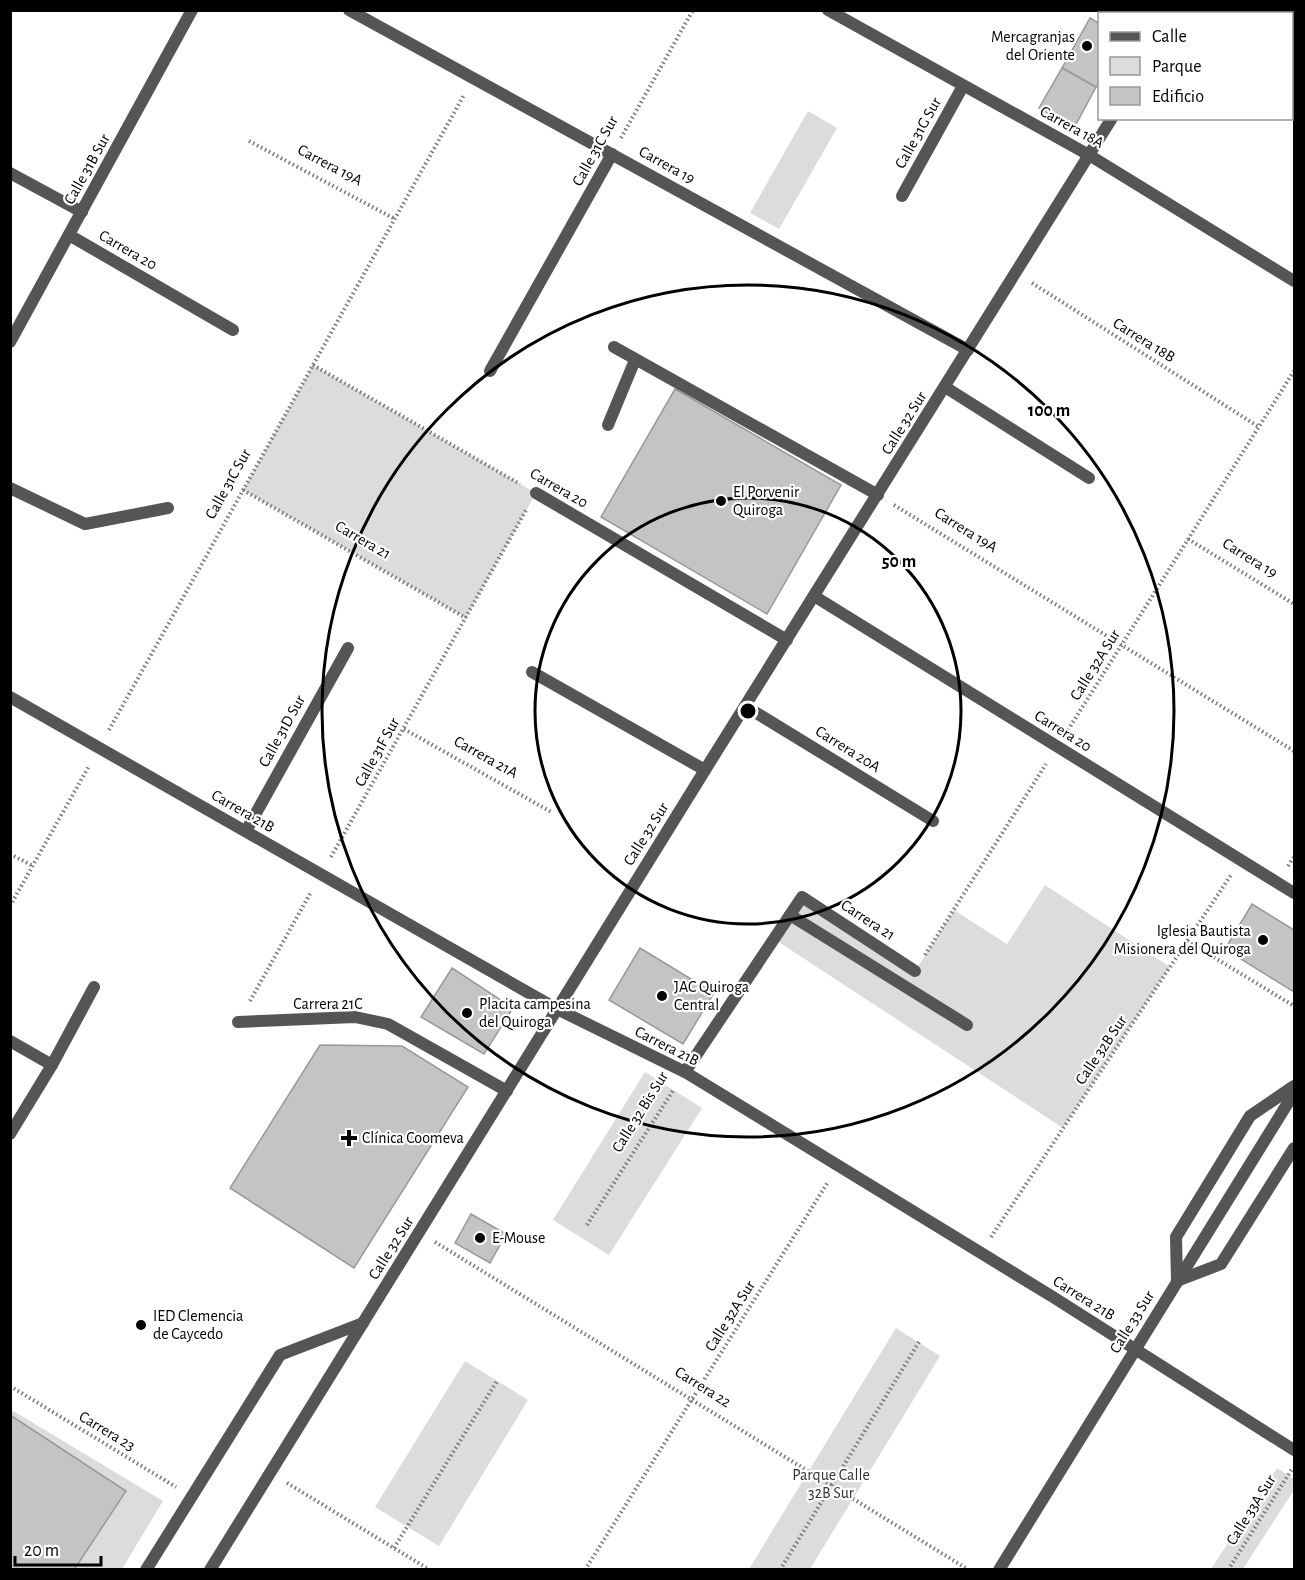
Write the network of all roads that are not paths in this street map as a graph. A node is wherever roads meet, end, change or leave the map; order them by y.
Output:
1 (192, 10) edge
2 (349, 10) edge
3 (828, 10) edge
4 (963, 86) junction
5 (1111, 120) edge
6 (612, 154) junction
7 (1089, 155) junction
8 (10, 173) edge
9 (902, 196) dead end
10 (82, 212) junction
11 (69, 236) junction
12 (1294, 281) edge
13 (234, 330) dead end
14 (10, 342) edge
15 (614, 347) dead end
16 (968, 350) junction
17 (635, 360) junction
18 (490, 371) dead end
19 (945, 387) junction
20 (608, 425) dead end
21 (1089, 478) dead end
22 (10, 488) edge
23 (536, 494) road end
24 (878, 495) junction
25 (168, 508) dead end
26 (814, 596) junction
27 (787, 639) junction
28 (348, 648) dead end
29 (532, 672) dead end
30 (10, 697) edge
31 (746, 706) junction
32 (705, 770) junction
33 (933, 821) dead end
34 (246, 831) junction
35 (1294, 893) edge
36 (802, 897) joint
37 (790, 915) junction
38 (915, 971) road end
39 (94, 987) dead end
40 (557, 1009) junction
41 (238, 1022) road end
42 (967, 1025) dead end
43 (10, 1041) edge
44 (52, 1065) junction
45 (685, 1072) junction
46 (1294, 1086) edge
47 (507, 1091) junction
48 (1294, 1093) edge
49 (12, 1129) edge
50 (1294, 1148) edge
51 (1178, 1281) junction
52 (363, 1323) junction
53 (1135, 1349) junction
54 (1294, 1450) edge
55 (146, 1569) edge
56 (210, 1569) edge
57 (999, 1569) edge

1 - 10 street, Calle 31B Sur
2 - 6 street, Carrera 19
3 - 4 street, Carrera 18A
4 - 7 street, Carrera 18A
4 - 9 street, Calle 31G Sur
5 - 7 street, Calle 32 Sur
6 - 16 street, Carrera 19
6 - 18 street, Calle 31C Sur
7 - 12 street, Carrera 18A
7 - 16 street, Calle 32 Sur
8 - 10 street
10 - 11 street, Calle 31B Sur
11 - 13 street, Carrera 20
11 - 14 street, Calle 31B Sur
15 - 17 street
16 - 19 street, Calle 32 Sur
17 - 20 street
17 - 24 street
19 - 21 street
19 - 24 street, Calle 32 Sur
22 - 25 street
23 - 27 street, Carrera 20
24 - 26 street, Calle 32 Sur
26 - 27 street, Calle 32 Sur
26 - 35 street, Carrera 20
27 - 31 street, Calle 32 Sur
28 - 34 street, Calle 31D Sur
29 - 32 street
30 - 34 street, Carrera 21B
31 - 32 street, Calle 32 Sur
31 - 33 street, Carrera 20A
32 - 40 street, Calle 32 Sur
34 - 40 street, Carrera 21B
36 - 37 street, Calle 32 Bis Sur
36 - 38 street, Carrera 21
37 - 42 street
37 - 45 street, Calle 32 Bis Sur
39 - 44 street
40 - 45 street, Carrera 21B
40 - 47 street, Calle 32 Sur
41 - 47 street, Carrera 21C
43 - 44 street
44 - 49 street
45 - 53 street, Carrera 21B
46 - 51 street
47 - 52 street, Calle 32 Sur
48 - 51 street, Calle 33 Sur
50 - 51 street
51 - 53 street, Calle 33 Sur
52 - 55 street
52 - 56 street, Calle 32 Sur
53 - 54 street, Carrera 21B
53 - 57 street, Calle 33 Sur

